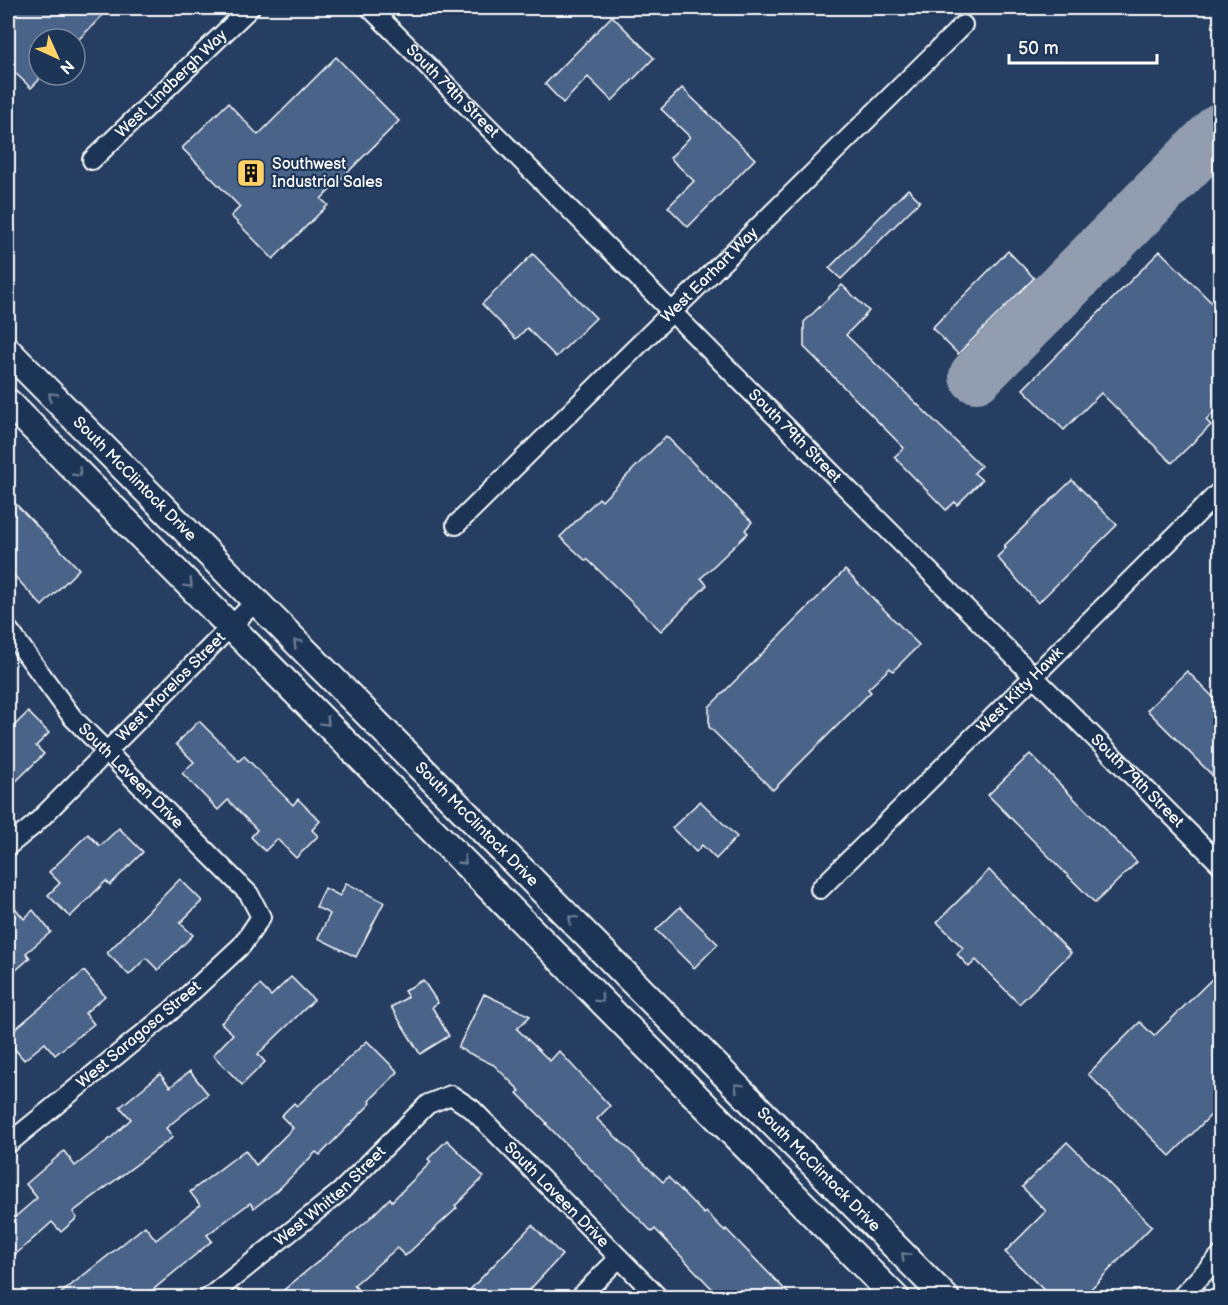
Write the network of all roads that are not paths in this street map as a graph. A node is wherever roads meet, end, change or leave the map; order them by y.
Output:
1 (250, 8) edge
2 (370, 8) edge
3 (963, 26) dead end
4 (92, 160) dead end
5 (672, 312) junction
6 (8, 351) edge
7 (8, 402) edge
8 (1221, 492) edge
9 (456, 525) dead end
10 (256, 601) junction
11 (231, 627) junction
12 (8, 629) edge
13 (1034, 676) junction
14 (106, 753) junction
15 (8, 846) edge
16 (1221, 864) edge
17 (820, 888) dead end
18 (261, 917) joint
19 (451, 1095) joint
20 (8, 1144) edge
21 (1221, 1256) edge
22 (619, 1258) junction
23 (208, 1298) edge
24 (579, 1298) edge
25 (659, 1298) edge
26 (896, 1298) edge
27 (946, 1298) edge
28 (1180, 1298) edge

1 - 4 street, West Lindbergh Way
2 - 5 street, South 79th Street
3 - 5 street, West Earhart Way
5 - 9 street, West Earhart Way
5 - 13 street, South 79th Street
10 -> 6 main road, South McClintock Drive
7 -> 11 main road
8 - 13 street, West Kitty Hawk
10 - 11 street, West Morelos Street
27 -> 10 main road, South McClintock Drive
11 - 14 street, West Morelos Street
11 -> 26 main road
12 - 14 street, South Laveen Drive
13 - 16 street, South 79th Street
13 - 17 street, West Kitty Hawk
14 - 15 street, West Morelos Street
14 - 18 street, South Laveen Drive
18 - 20 street, West Saragosa Street
19 - 22 street, South Laveen Drive
19 - 23 street, West Whitten Street
21 - 28 street
22 - 24 street
22 - 25 street, South Laveen Drive

